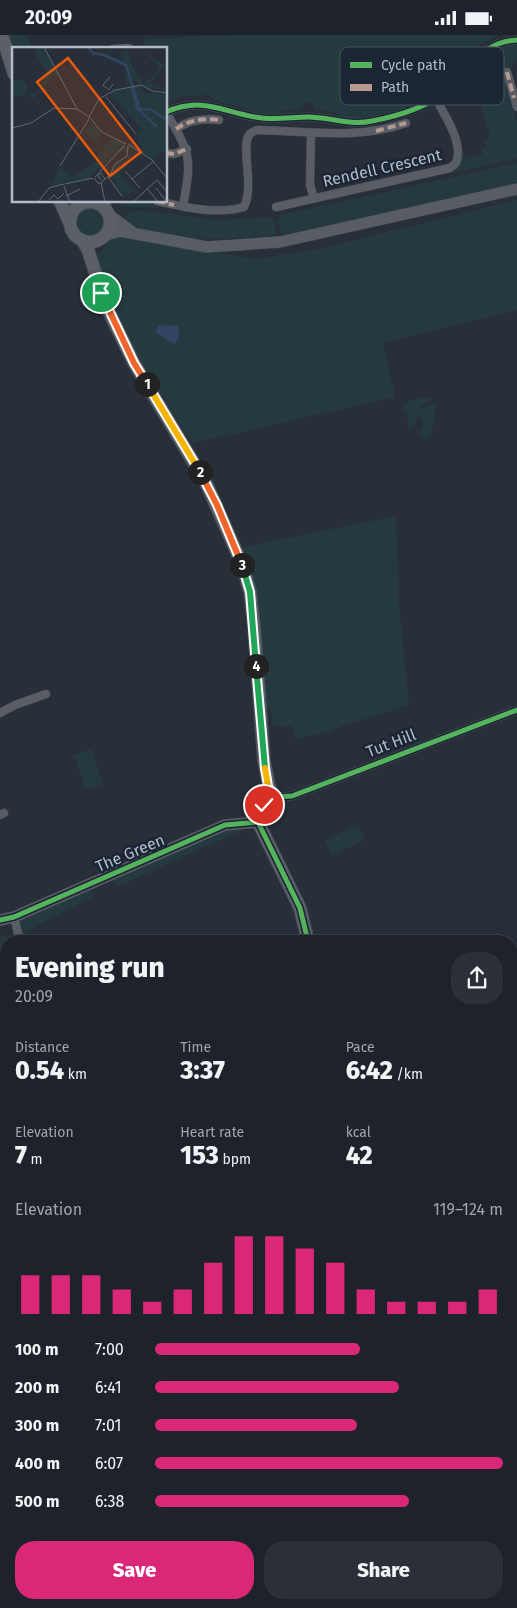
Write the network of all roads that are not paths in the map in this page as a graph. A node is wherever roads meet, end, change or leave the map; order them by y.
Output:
1 (2, 35) edge
2 (517, 40) edge
3 (493, 47) edge
4 (12, 68) edge
5 (507, 72) dead end
6 (424, 105) edge
7 (439, 105) edge
8 (517, 107) edge
9 (168, 112) edge
10 (168, 115) edge
11 (219, 120) dead end
12 (406, 123) dead end
13 (176, 129) junction
14 (311, 133) junction
15 (187, 149) junction
16 (168, 153) edge
17 (517, 189) edge
18 (314, 198) junction
19 (61, 203) edge
20 (82, 203) edge
21 (95, 203) edge
22 (167, 203) edge
23 (183, 206) junction
24 (276, 207) dead end
25 (107, 209) edge
26 (70, 223) junction
27 (134, 233) junction
28 (103, 237) junction
29 (82, 240) junction
30 (94, 272) junction
31 (46, 694) dead end
32 (517, 710) edge
33 (0, 713) edge
34 (274, 797) junction
35 (258, 821) junction
36 (14, 917) junction
37 (0, 920) edge
38 (18, 935) edge
39 (307, 935) edge

1 - 4 main road
2 - 3 street
5 - 8 street
6 - 9 street
7 - 18 street, Rendell Crescent
10 - 13 street
11 - 13 street
12 - 14 street
13 - 15 street
14 - 18 street
14 - 23 street
15 - 16 street
15 - 23 street
17 - 27 main road
18 - 24 street, Rendell Crescent
19 - 26 main road
20 - 26 main road
21 - 25 main road
22 - 23 street
25 - 27 main road
25 - 28 main road
26 - 29 main road
27 - 28 main road
28 - 29 main road
28 - 30 main road
29 - 30 main road
30 - 34 main road
31 - 33 street
32 - 34 street, Tut Hill
34 - 35 main road
35 - 36 main road, The Green
35 - 39 main road
36 - 37 main road, The Green
36 - 38 street

